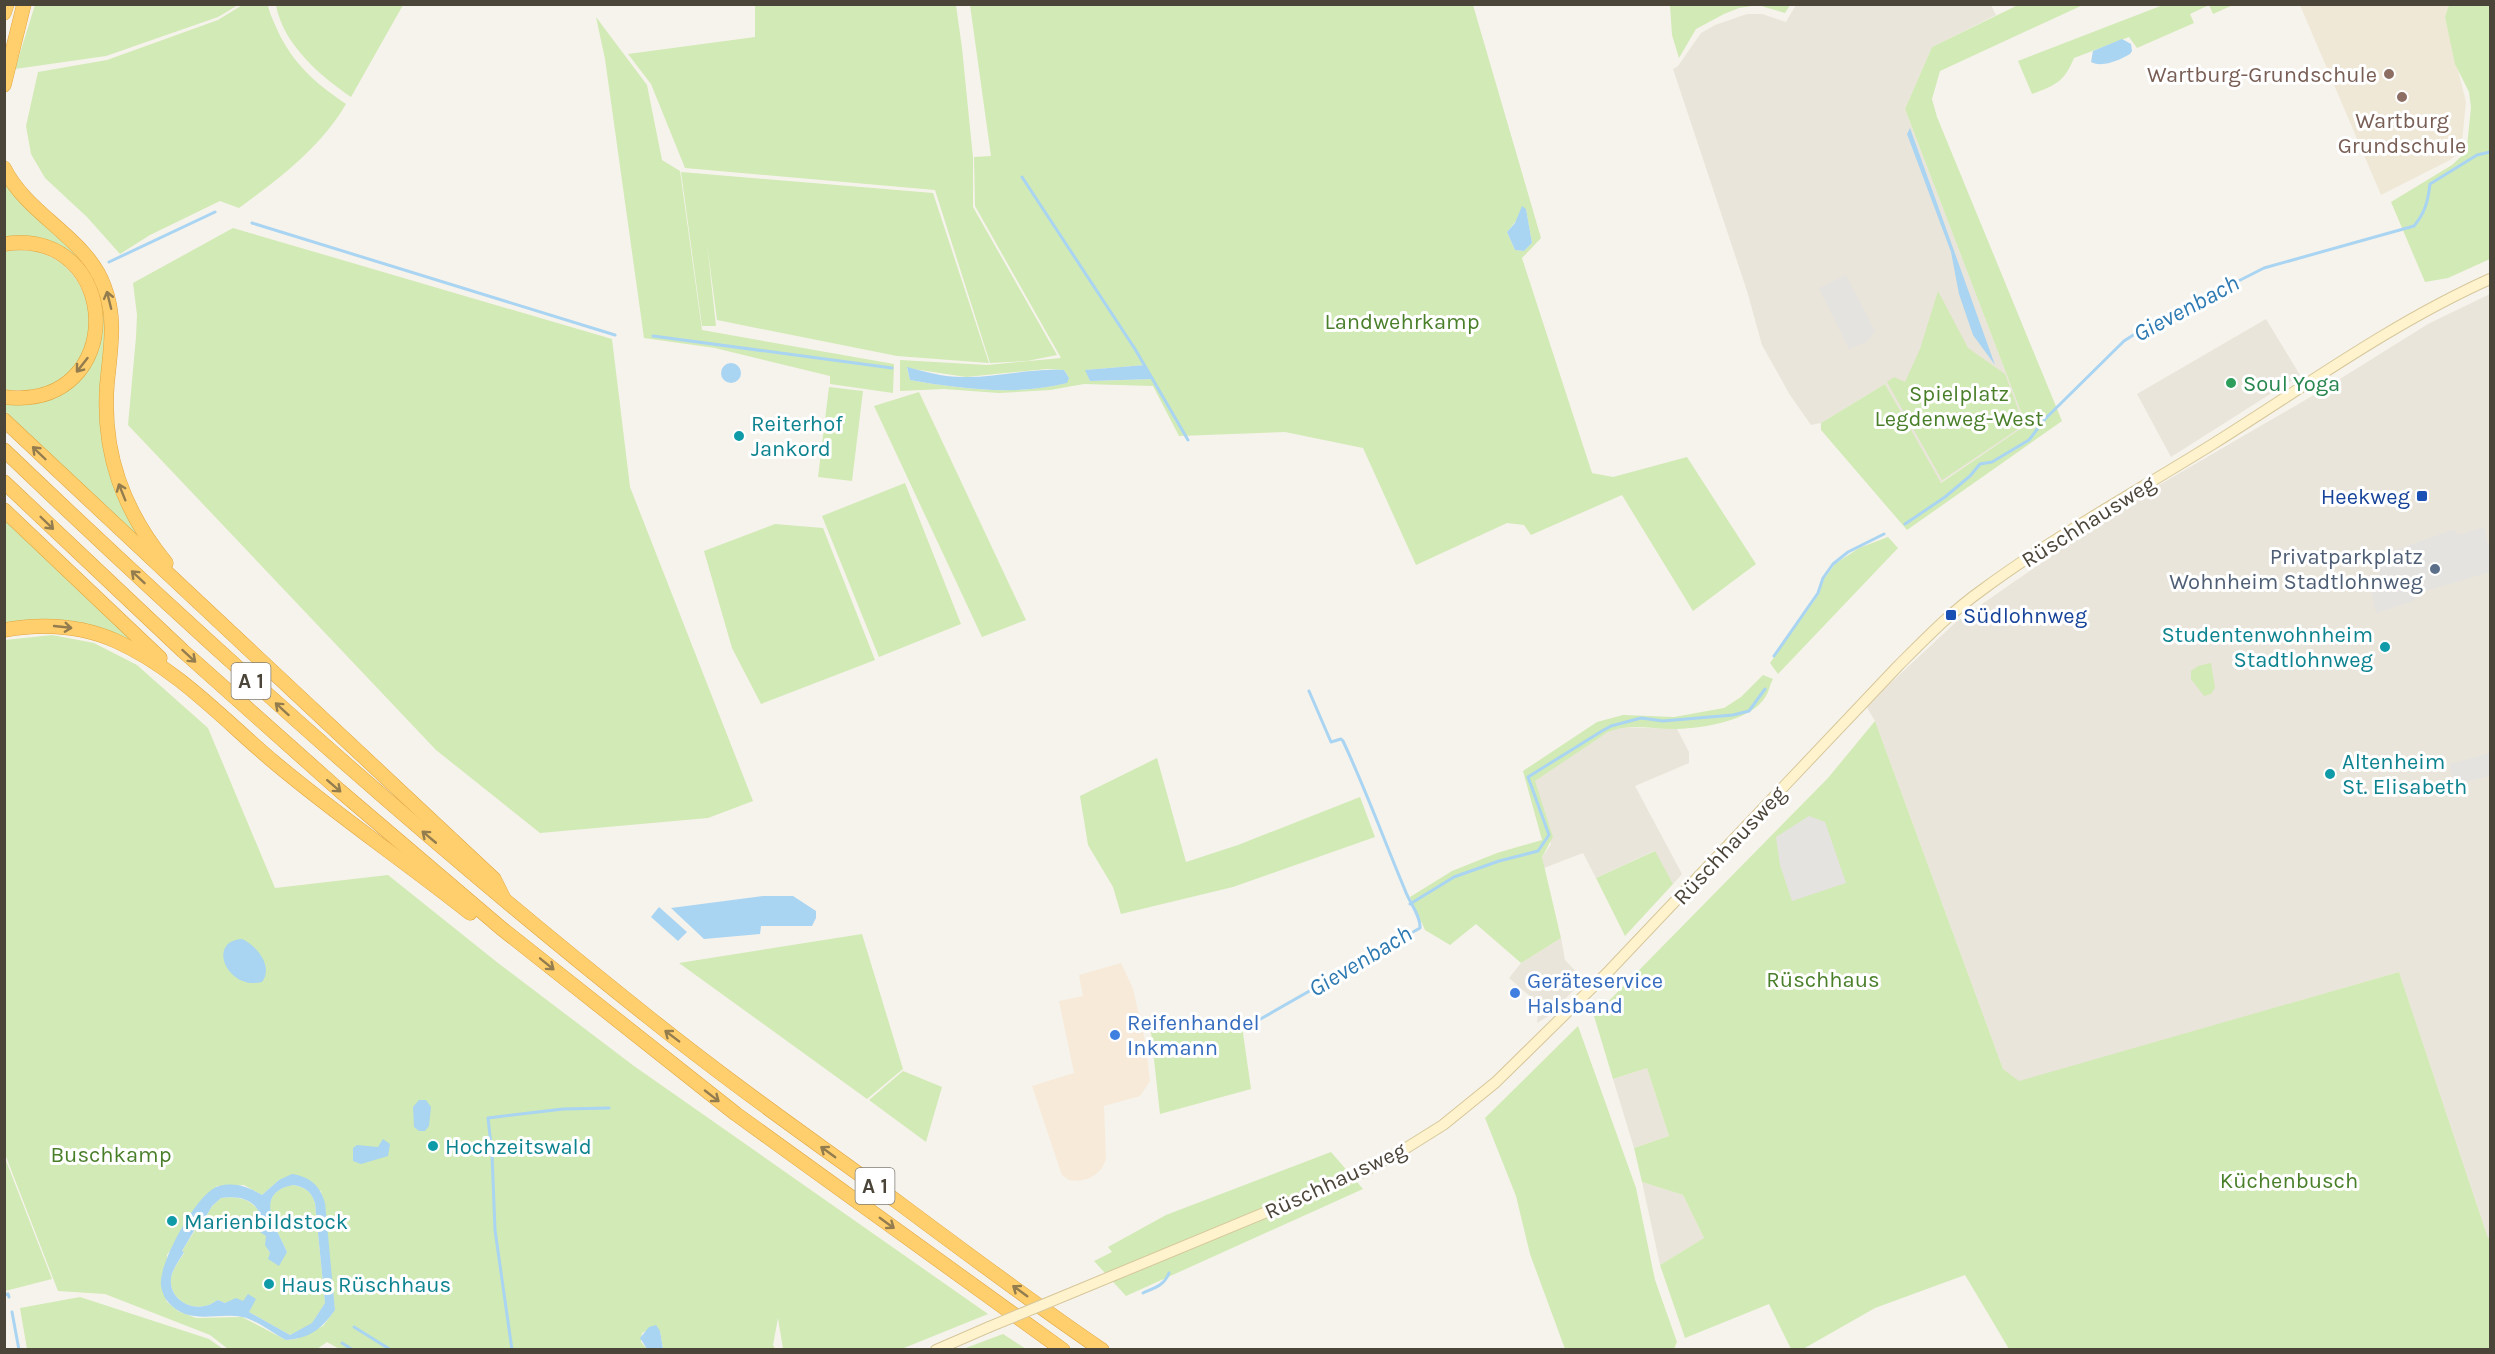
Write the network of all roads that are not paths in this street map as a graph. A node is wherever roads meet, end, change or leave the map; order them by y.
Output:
1 (7, 4) edge
2 (23, 4) edge
3 (4, 13) edge
4 (4, 58) edge
5 (4, 85) edge
6 (4, 168) edge
7 (4, 244) edge
8 (2490, 279) edge
9 (4, 397) edge
10 (4, 420) edge
11 (4, 450) edge
12 (4, 482) edge
13 (4, 510) edge
14 (221, 621) junction
15 (4, 630) edge
16 (193, 692) junction
17 (505, 902) junction
18 (501, 928) junction
19 (936, 1350) edge
20 (1063, 1350) edge
21 (1102, 1350) edge

1 - 3 highway
2 - 4 highway
2 - 5 highway
14 -> 6 highway
7 -> 9 highway
8 - 19 main road, Rüschhausweg, bridge
14 -> 10 highway
17 -> 11 highway, A 1
12 -> 18 highway, A 1
13 - 16 highway
14 - 17 highway
15 -> 16 highway
16 - 18 highway
21 -> 17 highway, A 1
18 -> 20 highway, A 1

